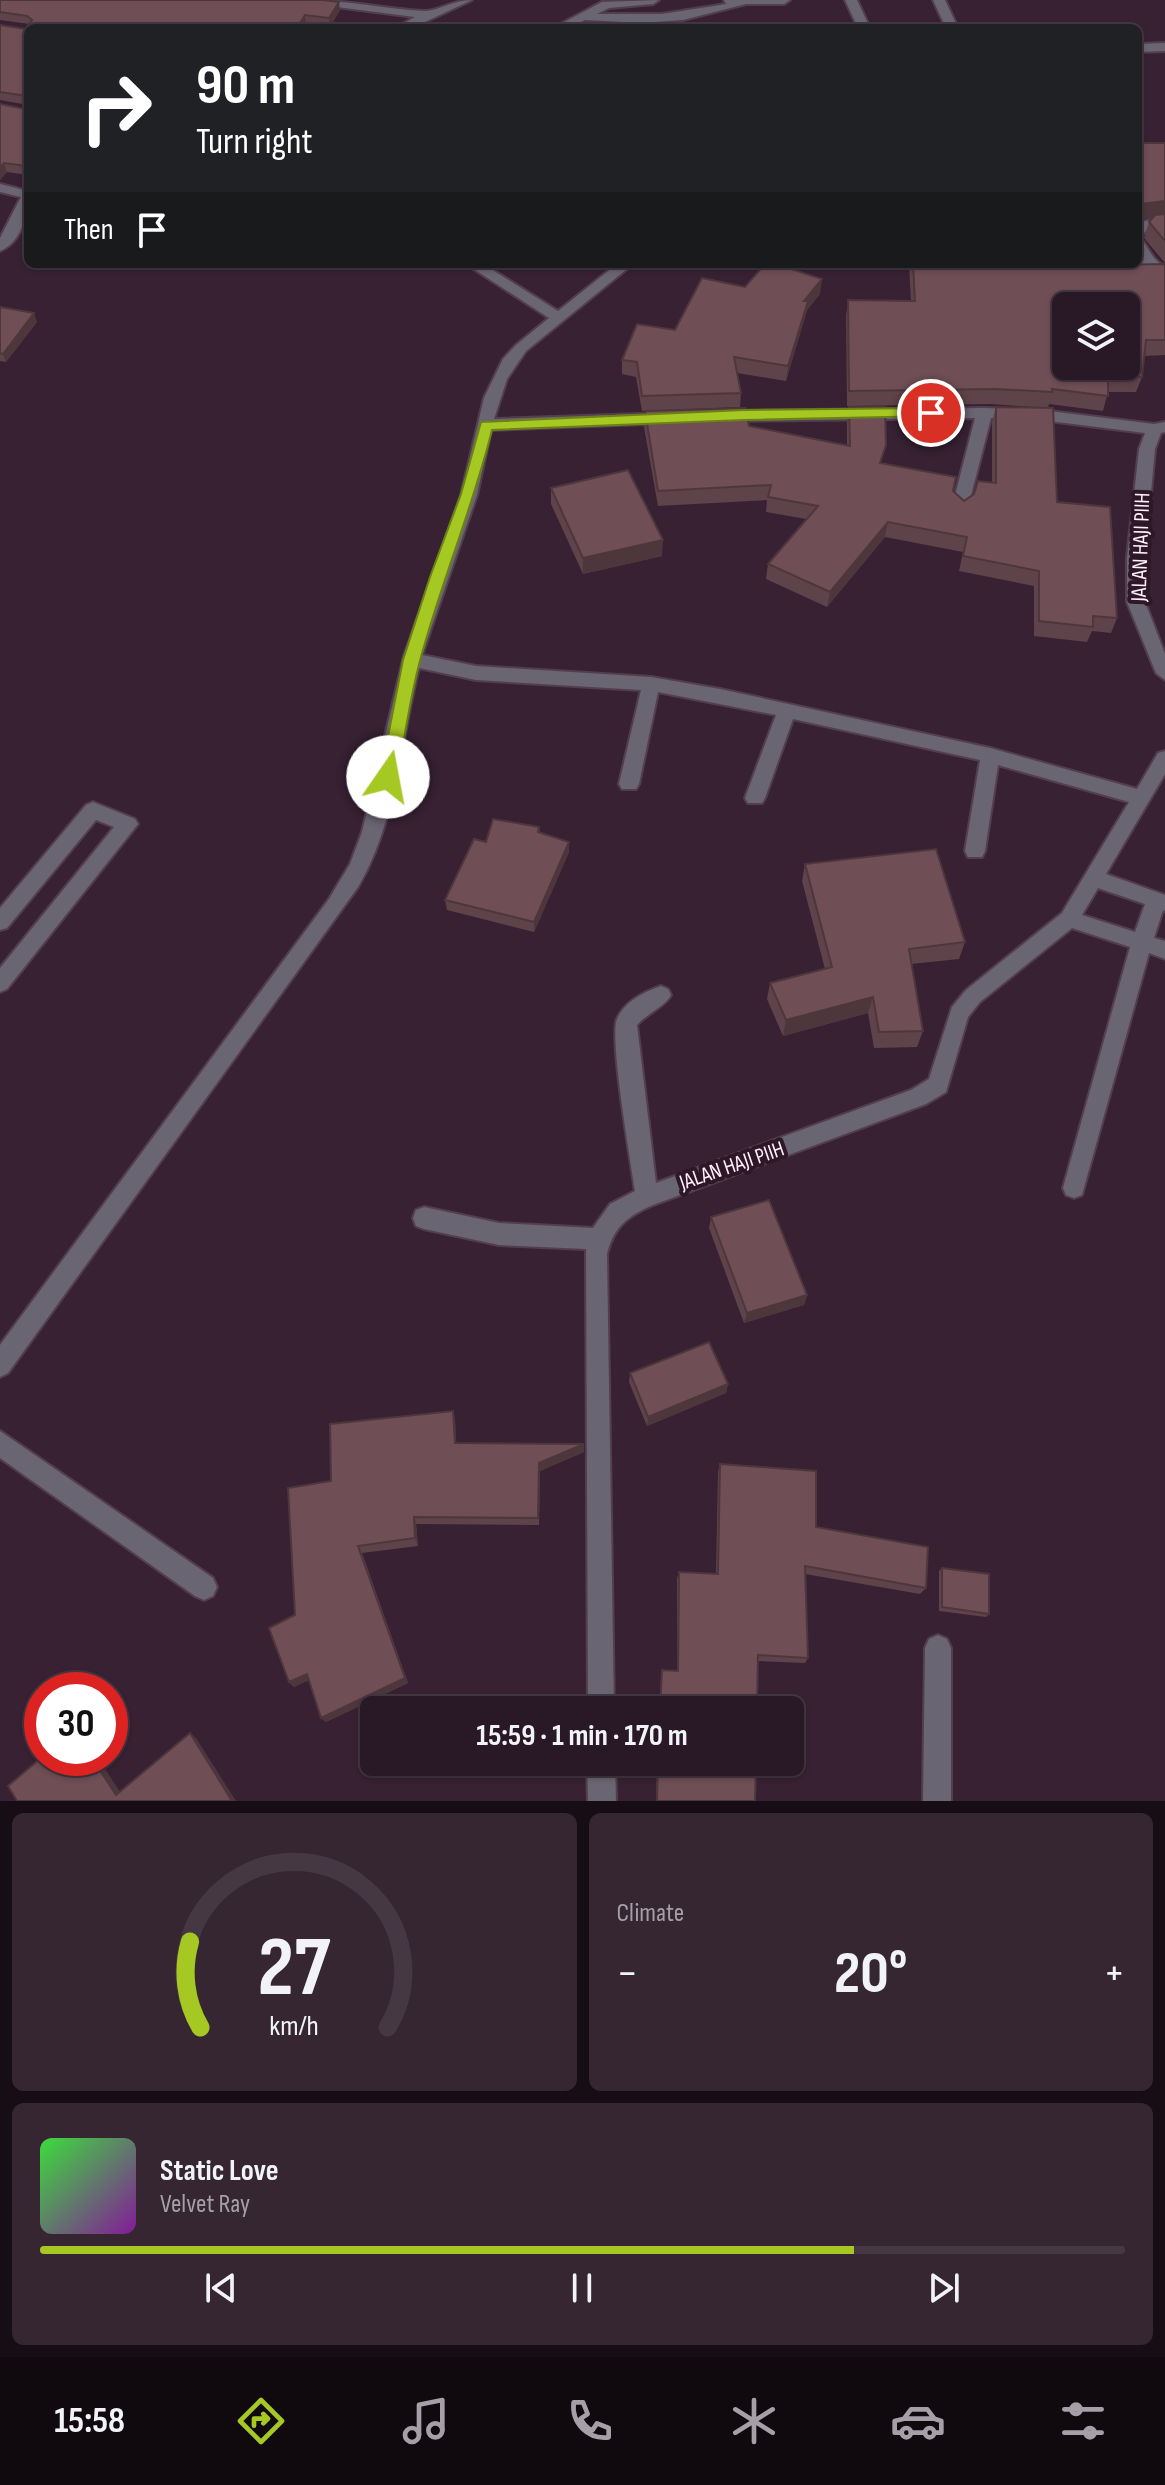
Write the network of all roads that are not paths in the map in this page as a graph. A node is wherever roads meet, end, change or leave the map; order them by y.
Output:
1 (313, 0) edge
2 (466, 0) edge
3 (653, 0) edge
4 (668, 0) edge
5 (726, 0) edge
6 (784, 0) edge
7 (851, 0) edge
8 (939, 0) edge
9 (741, 3) junction
10 (712, 6) edge
11 (427, 15) junction
12 (582, 16) junction
13 (674, 21) edge
14 (409, 24) edge
15 (567, 24) edge
16 (862, 24) edge
17 (950, 24) edge
18 (1165, 47) edge
19 (1142, 48) edge
20 (0, 188) edge
21 (24, 193) edge
22 (24, 208) edge
23 (1165, 222) edge
24 (1142, 227) edge
25 (0, 247) edge
26 (479, 268) edge
27 (621, 268) edge
28 (558, 317) junction
29 (984, 413) junction
30 (486, 425) junction
31 (1159, 428) edge
32 (960, 507) edge
33 (412, 660) junction
34 (1165, 673) edge
35 (651, 684) junction
36 (787, 711) junction
37 (990, 755) junction
38 (1165, 758) edge
39 (629, 784) dead end
40 (755, 798) dead end
41 (1143, 798) junction
42 (975, 851) dead end
43 (1096, 879) junction
44 (1161, 902) edge
45 (1069, 919) junction
46 (0, 922) edge
47 (1142, 942) junction
48 (1165, 950) edge
49 (0, 983) edge
50 (661, 995) dead end
51 (1074, 1188) dead end
52 (647, 1197) junction
53 (424, 1218) dead end
54 (599, 1239) junction
55 (0, 1365) edge
56 (0, 1443) edge
57 (204, 1587) dead end
58 (938, 1648) dead end
59 (601, 1696) edge
60 (601, 1776) edge
61 (602, 1801) edge
62 (937, 1801) edge

1 - 11 street
2 - 11 street
3 - 12 street
4 - 13 street
5 - 9 street
6 - 9 street
7 - 16 street
8 - 17 street
9 - 10 street
10 - 13 street
11 - 14 street
12 - 13 street
12 - 15 street
18 - 19 street
20 - 21 street
22 - 25 street
23 - 24 street
26 - 28 street
27 - 28 street
28 - 30 street
29 - 30 street
29 - 31 street
29 - 32 street
30 - 33 street
31 - 34 street, JALAN HAJI PIIH
33 - 35 street
33 - 55 street
35 - 36 street
35 - 39 street
36 - 37 street
36 - 40 street
37 - 41 street
37 - 42 street
38 - 41 street, JALAN HAJI PIIH
41 - 43 street, JALAN HAJI PIIH
43 - 44 street
43 - 45 street, JALAN HAJI PIIH
44 - 47 street
45 - 47 street
45 - 52 street, JALAN HAJI PIIH
46 - 49 street
47 - 48 street
47 - 51 street
50 - 52 street
52 - 54 street, JALAN HAJI PIIH
53 - 54 street
54 - 59 street
56 - 57 street
58 - 62 street
60 - 61 street

